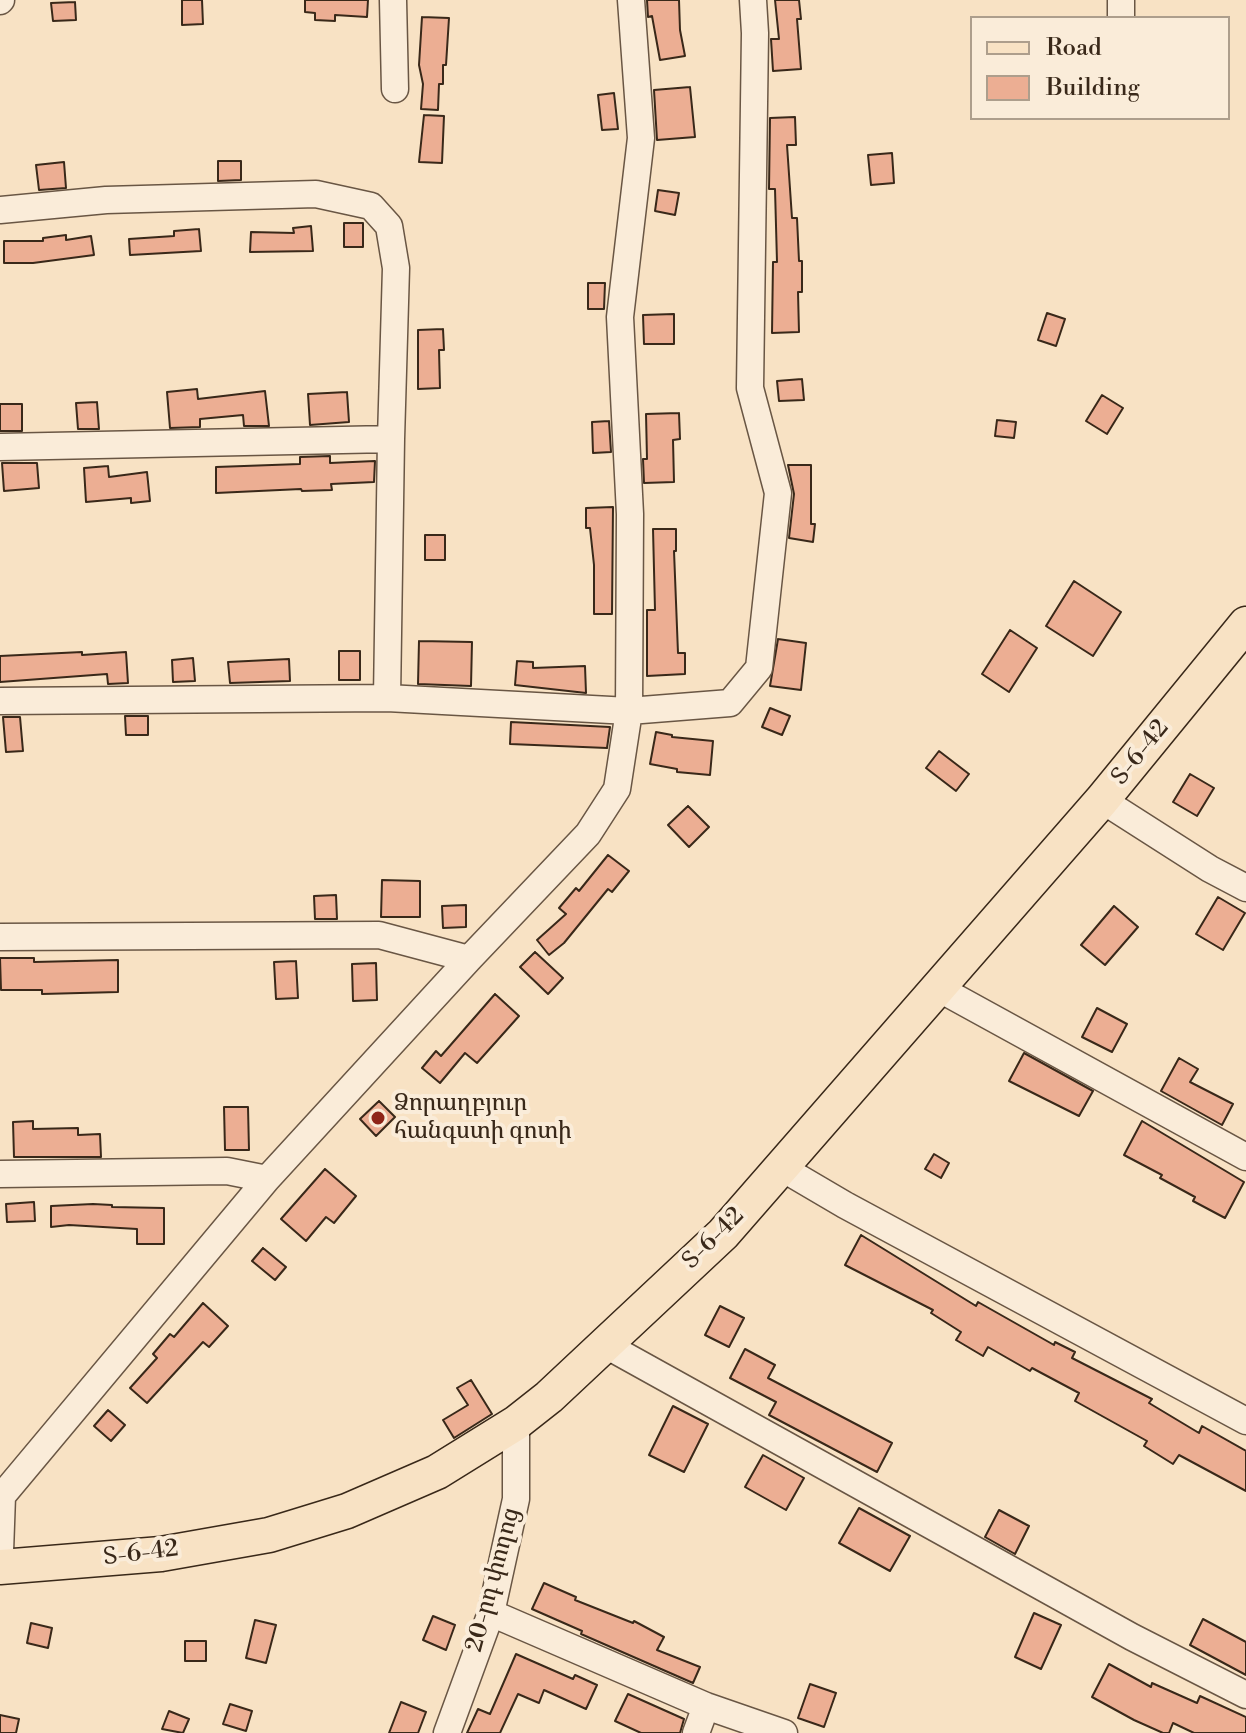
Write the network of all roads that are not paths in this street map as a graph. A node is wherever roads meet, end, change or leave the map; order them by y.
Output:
1 (393, 0) edge
2 (631, 0) edge
3 (753, 0) edge
4 (395, 89) dead end
5 (0, 210) edge
6 (391, 439) junction
7 (0, 447) edge
8 (1246, 624) edge
9 (387, 698) junction
10 (0, 701) edge
11 (629, 711) junction
12 (1102, 800) junction
13 (1246, 888) edge
14 (0, 937) edge
15 (469, 959) junction
16 (938, 988) junction
17 (1246, 1157) edge
18 (782, 1168) junction
19 (0, 1174) edge
20 (267, 1179) junction
21 (604, 1344) junction
22 (1246, 1421) edge
23 (516, 1423) junction
24 (1, 1495) edge
25 (0, 1552) edge
26 (0, 1567) edge
27 (491, 1613) junction
28 (1246, 1695) edge
29 (706, 1706) junction
30 (447, 1733) edge
31 (696, 1733) edge
32 (784, 1733) edge

1 - 4 street
2 - 11 street
3 - 11 street
5 - 6 street
6 - 7 street
6 - 9 street
8 - 12 main road, Տ-6-42 / Տ-6-42
9 - 10 street
9 - 11 street
11 - 15 street
12 - 13 street
12 - 16 main road, Տ-6-42 / Տ-6-42
14 - 15 street
15 - 20 street
16 - 17 street
16 - 18 main road, Տ-6-42 / Տ-6-42
18 - 21 main road, Տ-6-42 / Տ-6-42
18 - 22 street
19 - 20 street
20 - 24 street
21 - 23 main road, Տ-6-42 / Տ-6-42
21 - 28 street
23 - 26 main road, Տ-6-42 / Տ-6-42
23 - 27 street, 20-րդ փողոց
24 - 25 street
27 - 29 street
27 - 30 street, 20-րդ փողոց
29 - 31 street
29 - 32 street

